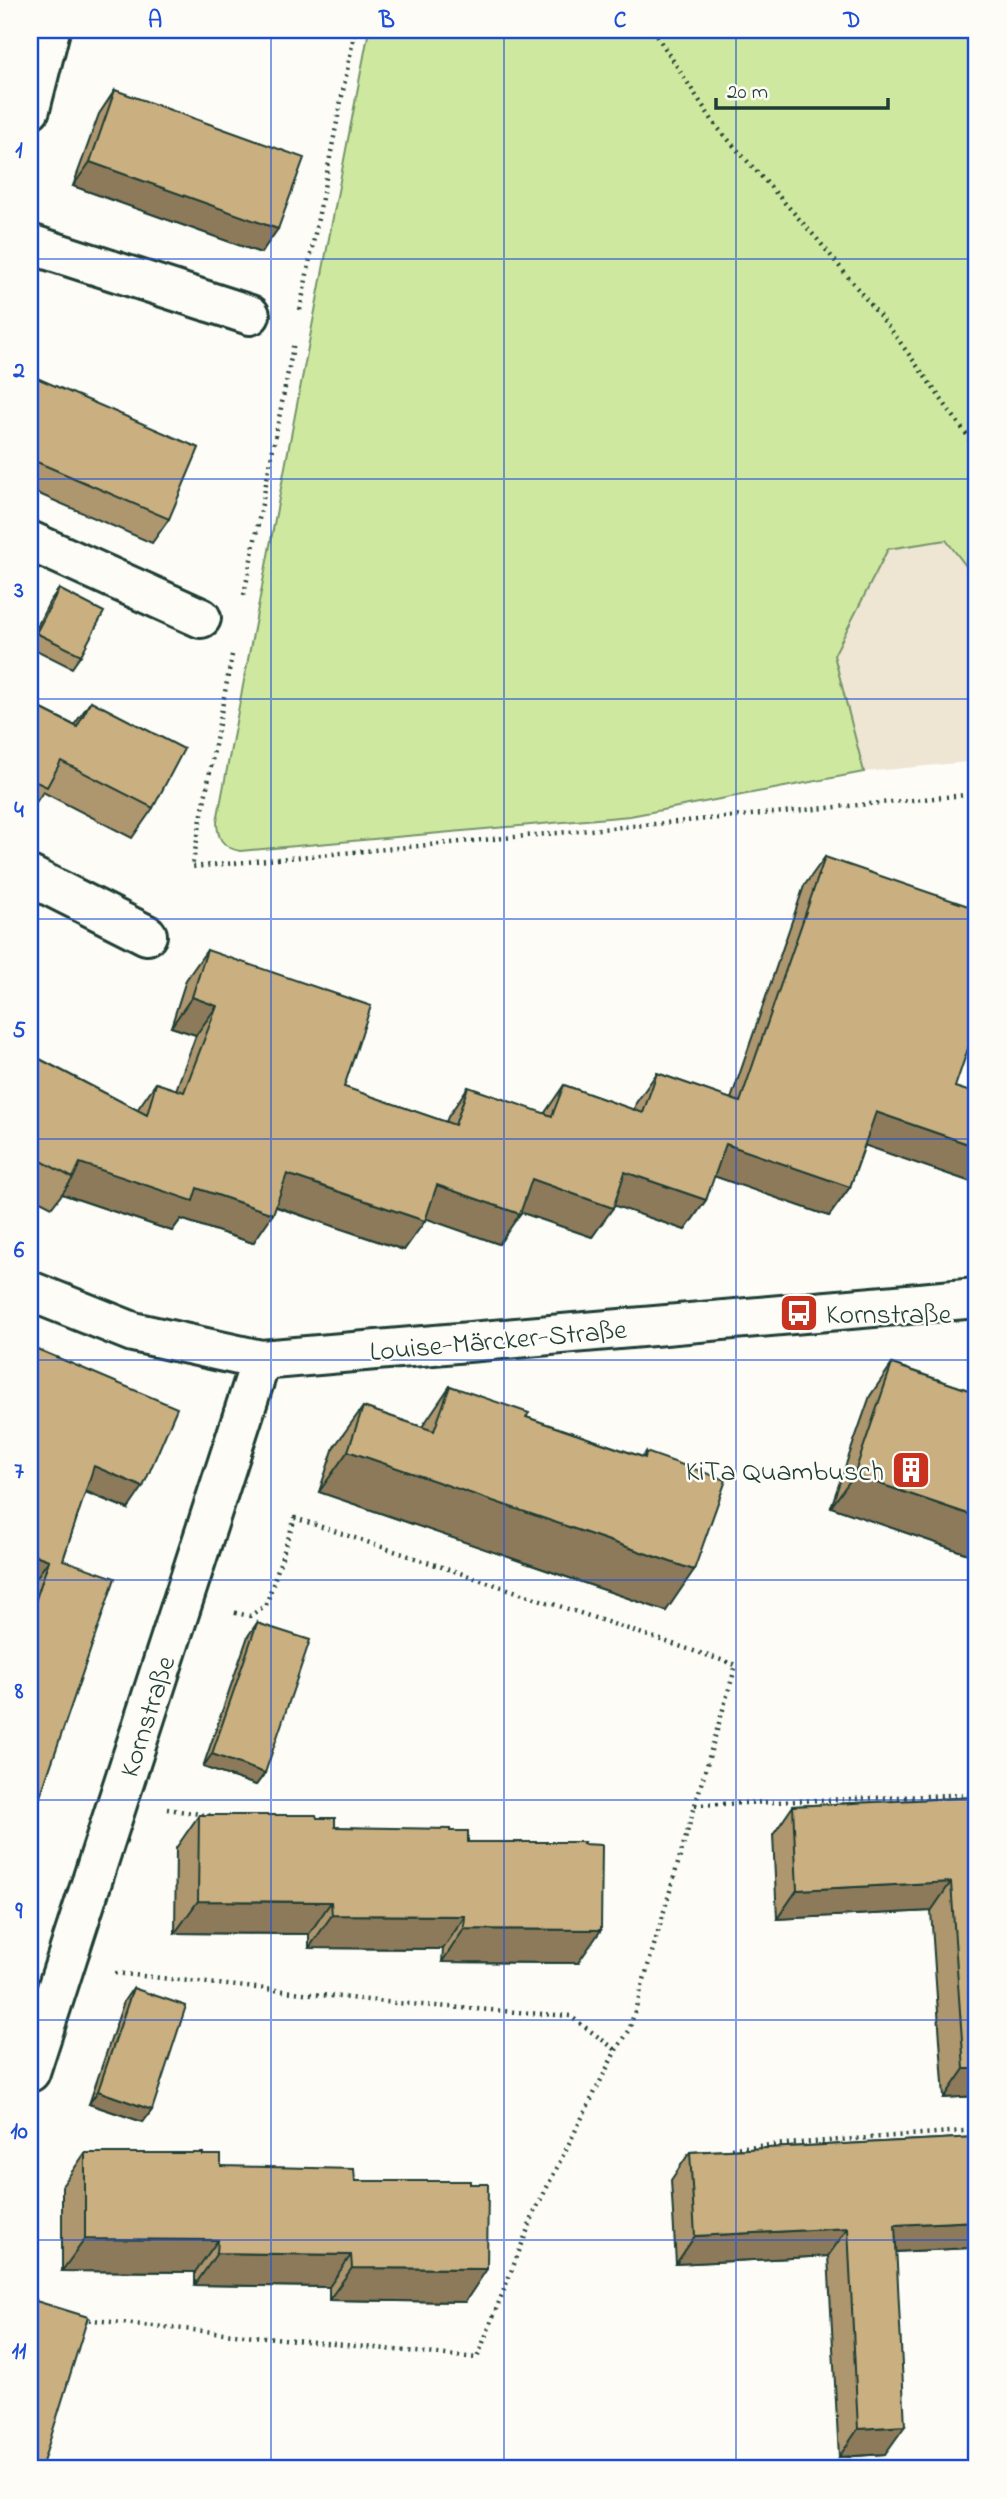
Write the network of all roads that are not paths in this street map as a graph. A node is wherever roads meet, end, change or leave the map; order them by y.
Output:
1 (50, 30) edge
2 (30, 109) edge
3 (30, 244) edge
4 (250, 315) dead end
5 (30, 541) edge
6 (201, 618) dead end
7 (30, 876) edge
8 (147, 935) dead end
9 (30, 1291) edge
10 (977, 1298) edge
11 (261, 1360) junction
12 (30, 2072) edge

1 - 2 street
3 - 4 street
5 - 6 street
7 - 8 street
9 - 11 street, Louise-Märcker-Straße
10 - 11 street, Louise-Märcker-Straße
11 - 12 street, Kornstraße

